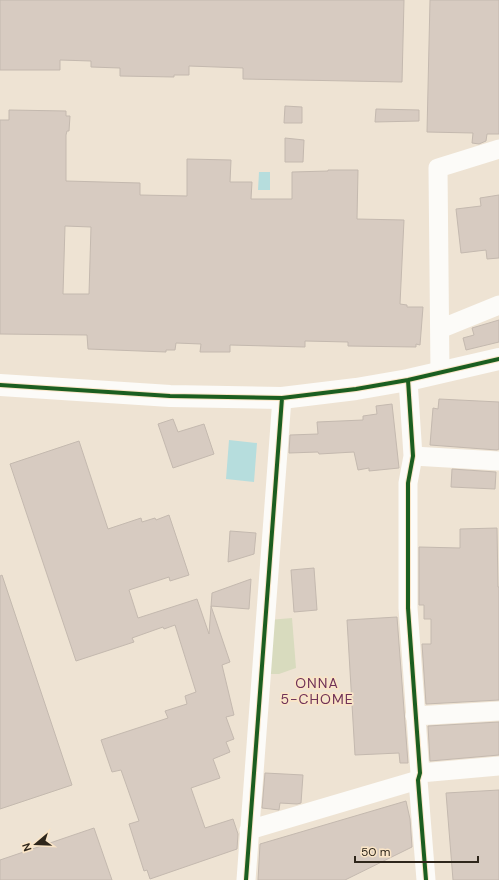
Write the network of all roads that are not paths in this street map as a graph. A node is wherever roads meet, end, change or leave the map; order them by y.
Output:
1 (499, 149) edge
2 (499, 305) edge
3 (440, 329) junction
4 (499, 359) edge
5 (440, 373) junction
6 (408, 380) junction
7 (0, 385) edge
8 (282, 398) junction
9 (413, 456) junction
10 (499, 461) edge
11 (499, 711) edge
12 (415, 716) junction
13 (499, 766) edge
14 (419, 777) junction
15 (249, 830) junction
16 (246, 880) edge
17 (426, 880) edge

1 - 3 street
2 - 3 street
3 - 5 street
4 - 5 street
5 - 6 street
6 - 8 street
6 - 9 street
7 - 8 street
8 - 15 street
9 - 10 street
9 - 12 street
11 - 12 street
12 - 14 street
13 - 14 street
14 - 15 street
14 - 17 street
15 - 16 street

